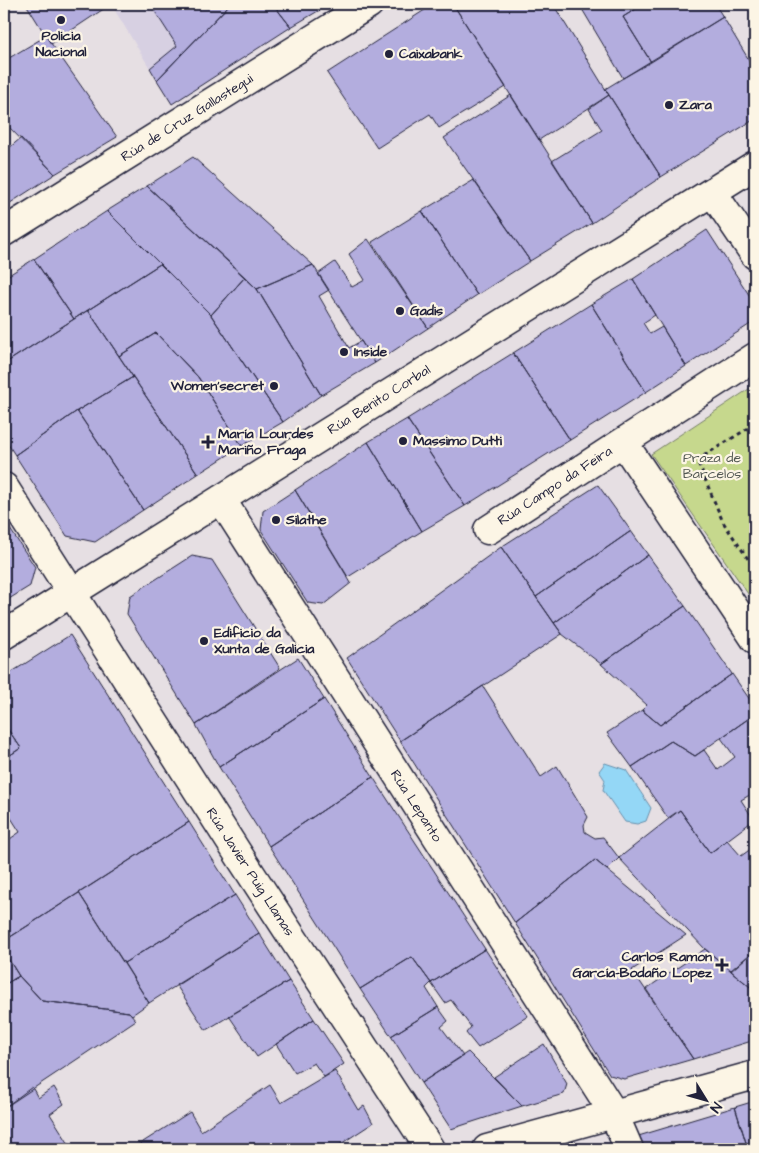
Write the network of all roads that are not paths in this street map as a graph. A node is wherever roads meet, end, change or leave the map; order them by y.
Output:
1 (370, 4) edge
2 (755, 165) edge
3 (713, 193) junction
4 (4, 232) edge
5 (755, 254) edge
6 (755, 358) edge
7 (623, 442) junction
8 (4, 487) edge
9 (221, 499) junction
10 (488, 530) dead end
11 (72, 593) junction
12 (4, 635) edge
13 (755, 639) edge
14 (755, 1074) edge
15 (613, 1112) junction
16 (430, 1149) edge
17 (487, 1149) edge
18 (629, 1149) edge

1 - 4 street, Rúa de Cruz Gallastegui
2 - 3 street, Rúa Benito Corbal
3 - 5 street
3 - 9 street, Rúa Benito Corbal
6 - 7 street
7 - 10 street, Rúa Campo da Feira
7 - 13 street
8 - 11 street, Rúa Javier Puig Llamas
9 - 11 street, Rúa Benito Corbal
9 - 15 street, Rúa Lepanto
11 - 12 street, Rúa Benito Corbal
11 - 16 street, Rúa Javier Puig Llamas
14 - 15 street
15 - 17 street
15 - 18 street, Rúa Lepanto

